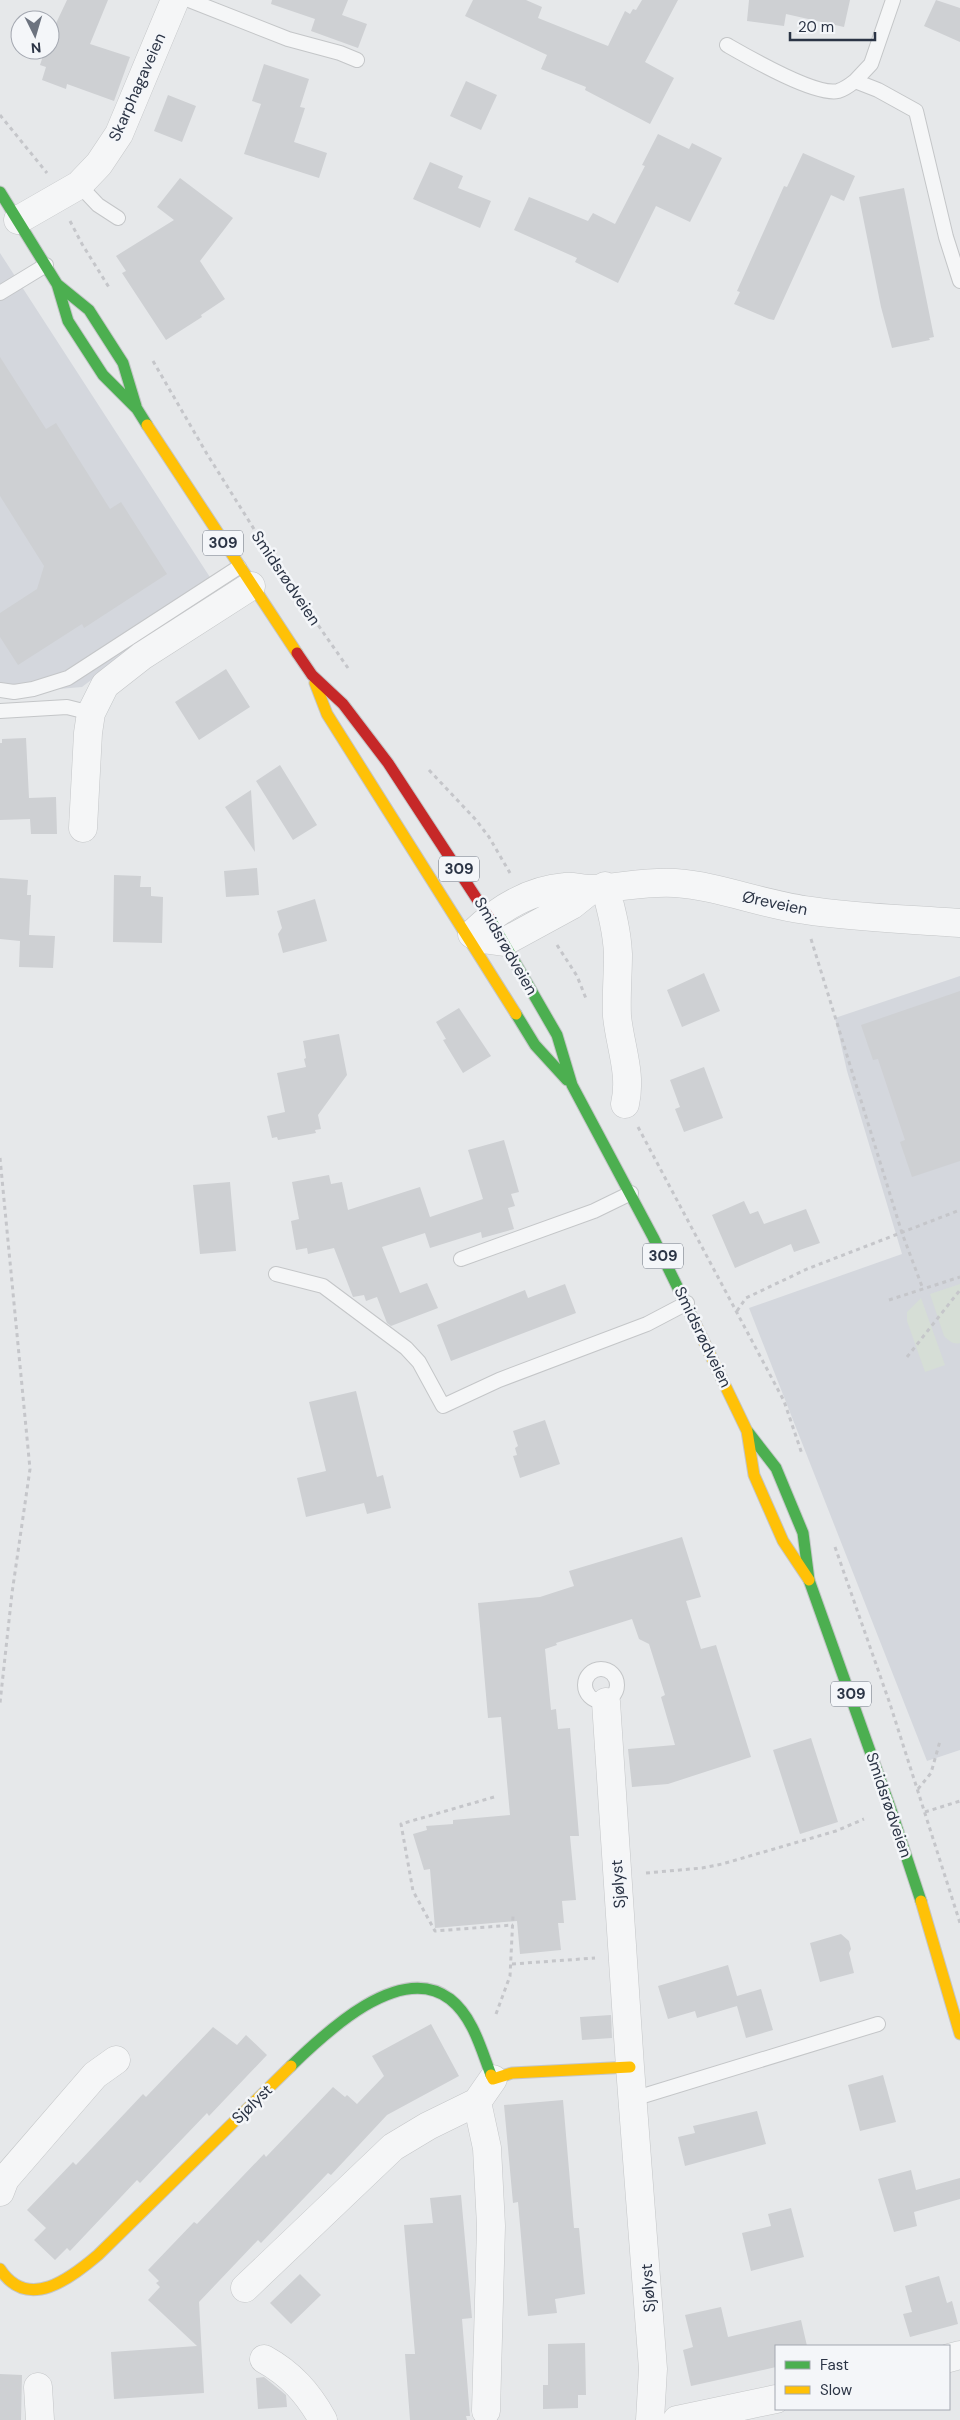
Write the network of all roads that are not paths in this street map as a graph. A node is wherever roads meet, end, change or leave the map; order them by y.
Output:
1 (176, 0) edge
2 (189, 0) edge
3 (894, 0) edge
4 (727, 45) dead end
5 (357, 60) dead end
6 (855, 81) junction
7 (70, 191) junction
8 (0, 192) edge
9 (118, 218) dead end
10 (18, 220) junction
11 (46, 265) junction
12 (960, 281) edge
13 (57, 284) junction
14 (0, 293) edge
15 (137, 409) junction
16 (245, 577) junction
17 (312, 675) junction
18 (0, 690) edge
19 (0, 711) edge
20 (91, 713) junction
21 (83, 828) dead end
22 (598, 888) junction
23 (490, 917) junction
24 (960, 923) edge
25 (469, 937) junction
26 (504, 942) junction
27 (572, 1085) junction
28 (625, 1104) dead end
29 (630, 1193) junction
30 (461, 1259) dead end
31 (276, 1274) dead end
32 (687, 1303) junction
33 (747, 1431) junction
34 (809, 1580) junction
35 (606, 1702) dead end
36 (878, 2024) dead end
37 (960, 2034) edge
38 (116, 2060) dead end
39 (630, 2067) junction
40 (493, 2079) junction
41 (633, 2099) junction
42 (477, 2102) junction
43 (0, 2192) edge
44 (0, 2269) edge
45 (245, 2288) dead end
46 (264, 2359) dead end
47 (38, 2387) dead end
48 (775, 2399) edge
49 (486, 2411) dead end
50 (40, 2420) edge
51 (323, 2420) edge
52 (650, 2420) edge
53 (677, 2420) edge

1 - 7 street, Skarphagaveien
2 - 5 lane
3 - 6 lane
4 - 6 lane
6 - 12 lane
7 - 9 lane
7 - 10 street, Skarphagaveien
8 - 10 main road, Smidsrødveien / 309
10 - 11 main road, Smidsrødveien / 309
11 - 13 main road, Smidsrødveien / 309
11 - 14 lane
13 - 15 main road, Smidsrødveien / 309
13 - 15 main road, Smidsrødveien / 309
15 - 16 main road, Smidsrødveien / 309
16 - 17 main road, Smidsrødveien / 309
16 - 18 lane
16 - 20 street, Smidsrødveien
17 - 23 main road, Smidsrødveien / 309
17 - 25 main road, Smidsrødveien / 309
19 - 20 lane
20 - 21 street, Smidsrødveien
22 - 23 street, Øreveien
22 - 24 street, Øreveien
22 - 26 street
22 - 28 street
23 - 25 street, Øreveien
23 - 26 main road, Smidsrødveien / 309
25 - 26 street
25 - 27 main road, Smidsrødveien / 309
26 - 27 main road, Smidsrødveien / 309
27 - 29 main road, Smidsrødveien / 309
29 - 30 lane
29 - 32 main road, Smidsrødveien / 309
31 - 32 lane
32 - 33 main road, Smidsrødveien / 309
33 - 34 main road, Smidsrødveien / 309
33 - 34 main road, Smidsrødveien / 309
34 - 37 main road, Smidsrødveien / 309
35 - 39 street, Sjølyst
36 - 41 lane
38 - 43 street
39 - 40 main road
39 - 41 street, Sjølyst
40 - 42 street
40 - 44 main road, Sjølyst
41 - 52 street, Sjølyst
42 - 45 street
42 - 49 street
46 - 51 street
47 - 50 street
48 - 53 street

